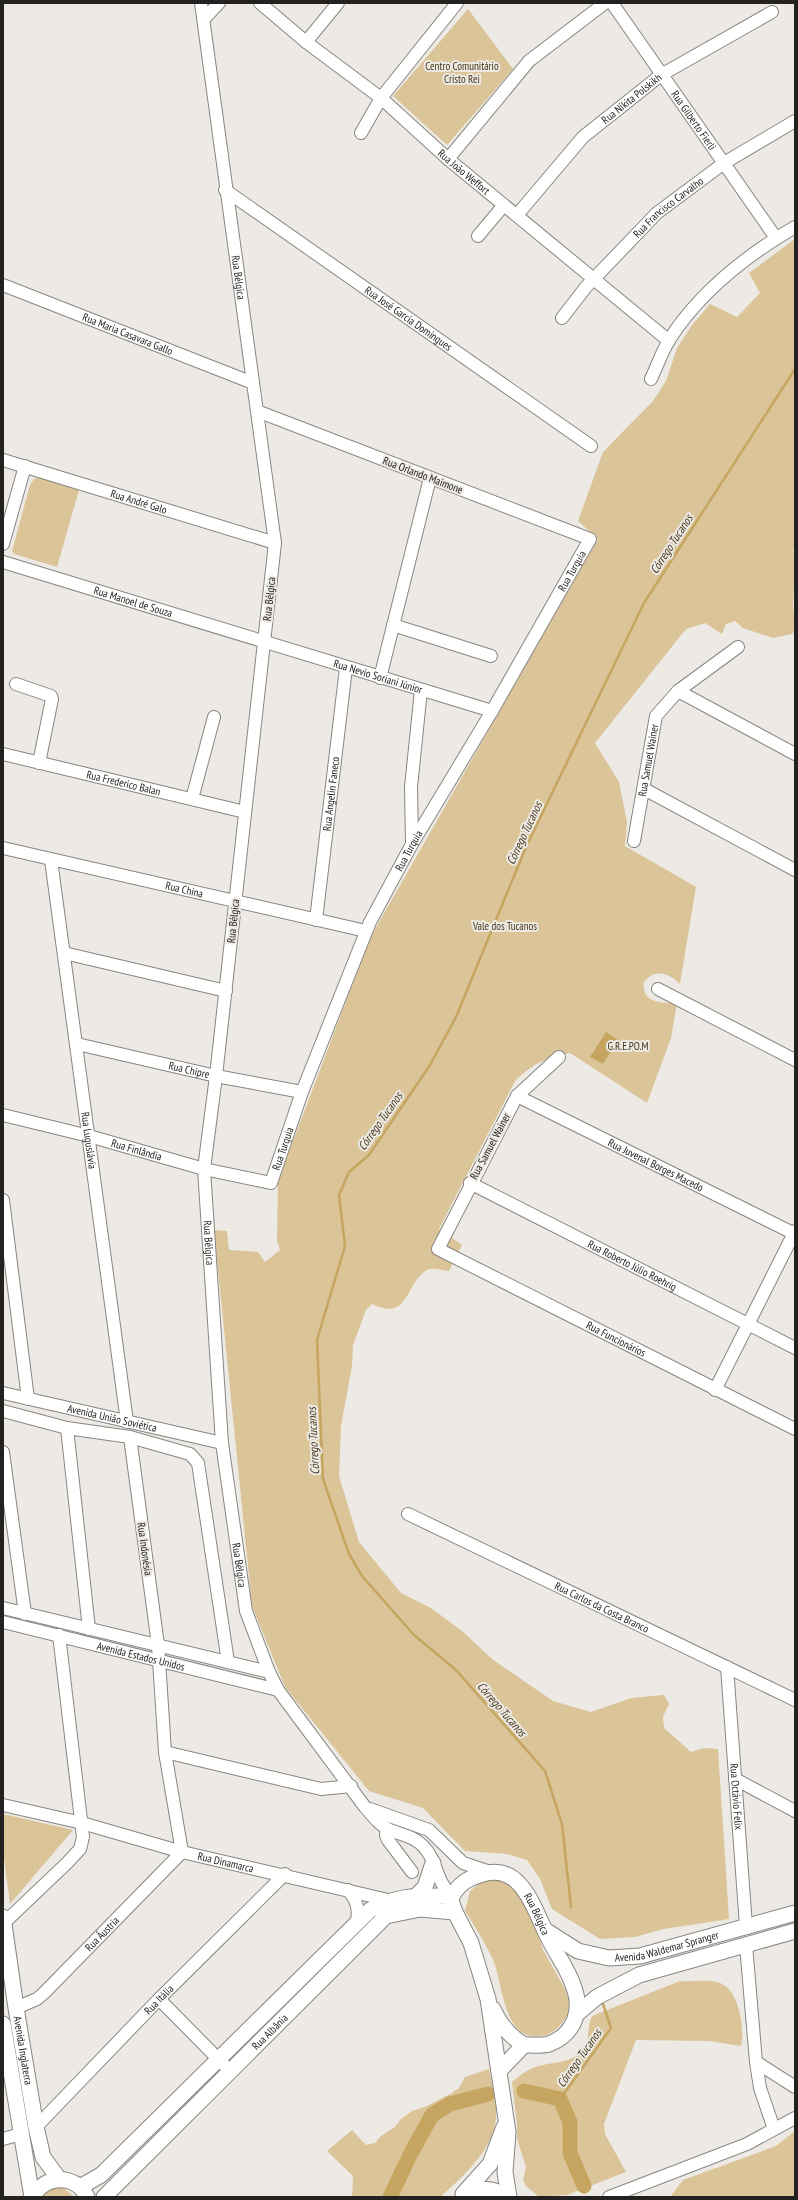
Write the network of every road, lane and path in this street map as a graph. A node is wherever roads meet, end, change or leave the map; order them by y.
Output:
1 (201, 3) edge
2 (219, 3) edge
3 (260, 3) edge
4 (338, 3) edge
5 (457, 3) edge
6 (605, 3) edge
7 (612, 3) edge
8 (772, 12) dead end
9 (204, 19) junction
10 (306, 42) junction
11 (661, 75) junction
12 (381, 98) junction
13 (795, 121) edge
14 (361, 133) dead end
15 (448, 159) junction
16 (724, 162) junction
17 (226, 190) junction
18 (504, 205) junction
19 (517, 215) junction
20 (795, 227) edge
21 (478, 236) dead end
22 (776, 238) junction
23 (593, 280) junction
24 (3, 285) edge
25 (562, 318) dead end
26 (669, 341) junction
27 (651, 379) dead end
28 (253, 383) junction
29 (257, 411) junction
30 (592, 446) dead end
31 (3, 460) edge
32 (25, 466) junction
33 (430, 478) junction
34 (590, 539) joint
35 (275, 543) junction
36 (3, 544) edge
37 (3, 562) edge
38 (393, 625) junction
39 (264, 641) junction
40 (738, 647) dead end
41 (492, 656) dead end
42 (346, 668) junction
43 (380, 678) junction
44 (16, 684) dead end
45 (421, 690) junction
46 (678, 691) junction
47 (492, 711) junction
48 (214, 716) dead end
49 (3, 754) edge
50 (795, 754) edge
51 (39, 763) junction
52 (644, 789) junction
53 (192, 799) junction
54 (245, 812) junction
55 (634, 841) dead end
56 (412, 844) junction
57 (3, 848) edge
58 (51, 860) junction
59 (795, 870) edge
60 (235, 901) junction
61 (316, 920) junction
62 (366, 931) junction
63 (64, 953) junction
64 (658, 990) dead end
65 (226, 991) junction
66 (77, 1044) junction
67 (559, 1057) dead end
68 (795, 1060) edge
69 (216, 1076) junction
70 (302, 1092) junction
71 (517, 1096) junction
72 (3, 1115) edge
73 (89, 1136) junction
74 (204, 1169) junction
75 (271, 1183) joint
76 (470, 1183) junction
77 (3, 1200) edge
78 (795, 1233) edge
79 (438, 1249) joint
80 (748, 1324) junction
81 (795, 1348) edge
82 (715, 1390) junction
83 (3, 1393) edge
84 (28, 1399) junction
85 (3, 1411) edge
86 (127, 1422) junction
87 (67, 1428) junction
88 (795, 1429) edge
89 (130, 1437) junction
90 (222, 1442) junction
91 (3, 1452) edge
92 (408, 1514) dead end
93 (3, 1608) edge
94 (25, 1614) junction
95 (3, 1622) edge
96 (89, 1629) junction
97 (59, 1635) junction
98 (158, 1645) junction
99 (159, 1660) junction
100 (228, 1662) junction
101 (727, 1667) junction
102 (270, 1672) junction
103 (278, 1690) junction
104 (795, 1700) edge
105 (165, 1752) junction
106 (735, 1779) junction
107 (351, 1786) junction
108 (3, 1805) edge
109 (365, 1807) junction
110 (795, 1811) edge
111 (82, 1823) junction
112 (387, 1829) junction
113 (182, 1852) junction
114 (433, 1863) junction
115 (412, 1872) dead end
116 (490, 1872) junction
117 (285, 1874) junction
118 (348, 1890) junction
119 (416, 1896) junction
120 (452, 1896) junction
121 (388, 1900) junction
122 (455, 1912) junction
123 (795, 1913) edge
124 (3, 1920) edge
125 (357, 1922) junction
126 (746, 1926) junction
127 (543, 1929) junction
128 (795, 1931) edge
129 (746, 1945) junction
130 (6, 1961) edge
131 (159, 1999) junction
132 (488, 1999) junction
133 (16, 2008) junction
134 (578, 2013) junction
135 (3, 2024) edge
136 (524, 2046) junction
137 (218, 2060) junction
138 (756, 2062) junction
139 (499, 2070) junction
140 (230, 2071) junction
141 (795, 2087) edge
142 (795, 2118) edge
143 (506, 2121) junction
144 (774, 2129) junction
145 (37, 2130) junction
146 (21, 2134) junction
147 (3, 2139) edge
148 (59, 2179) junction
149 (84, 2192) edge
150 (461, 2196) edge
151 (33, 2197) edge
152 (104, 2197) edge
153 (508, 2197) edge
154 (609, 2197) edge

1 - 9 street, Rua Bélgica
2 - 9 street
3 - 10 street, Rua João Weffort
4 - 10 street
5 - 12 street
6 - 15 street
7 - 11 street, Rua Gilberto Fierli
8 - 11 street, Rua Nikita Polskikh
9 - 17 street, Rua Bélgica
10 - 12 street, Rua João Weffort
11 - 16 street, Rua Gilberto Fierli
11 - 19 street, Rua Nikita Polskikh
12 - 14 street
12 - 15 street, Rua João Weffort
13 - 16 street, Rua Francisco Carvalho
15 - 18 street, Rua João Weffort
16 - 22 street, Rua Gilberto Fierli
16 - 23 street, Rua Francisco Carvalho
17 - 28 street, Rua Bélgica
17 - 30 street, Rua José Garcia Domingues
18 - 19 street, Rua João Weffort
18 - 21 street
19 - 23 street, Rua João Weffort
20 - 22 street
22 - 26 street
23 - 25 street, Rua Francisco Carvalho
23 - 26 street, Rua João Weffort
24 - 28 street, Rua Maria Casavara Gallo
26 - 27 street
28 - 29 street, Rua Bélgica
29 - 33 street, Rua Orlando Maimone
29 - 35 street, Rua Bélgica
31 - 32 street, Rua André Galo
32 - 35 street, Rua André Galo
32 - 36 street
33 - 34 street, Rua Orlando Maimone
33 - 38 street
34 - 47 street, Rua Turquia
35 - 39 street, Rua Bélgica
37 - 39 street, Rua Manoel de Souza
38 - 41 street
38 - 43 street
39 - 42 street, Rua Nevio Soriani Júnior
39 - 54 street, Rua Bélgica
40 - 46 street, Rua Samuel Wainer
42 - 43 street, Rua Nevio Soriani Júnior
42 - 61 street, Rua Angelin Faneco
43 - 45 street, Rua Nevio Soriani Júnior
44 - 51 street
45 - 47 street, Rua Nevio Soriani Júnior
45 - 56 street
46 - 50 street
46 - 52 street, Rua Samuel Wainer
47 - 56 street, Rua Turquia
48 - 53 street
49 - 51 street, Rua Frederico Balan
51 - 53 street, Rua Frederico Balan
52 - 55 street, Rua Samuel Wainer
52 - 59 street
53 - 54 street, Rua Frederico Balan
54 - 60 street, Rua Bélgica
56 - 62 street, Rua Turquia
57 - 58 street, Rua China
58 - 60 street, Rua China
58 - 63 street, Rua Luguslávia
60 - 61 street, Rua China
60 - 65 street, Rua Bélgica
61 - 62 street, Rua China
62 - 70 street, Rua Turquia
63 - 65 street
63 - 66 street, Rua Luguslávia
64 - 68 street
65 - 69 street, Rua Bélgica
66 - 69 street, Rua Chipre
66 - 73 street, Rua Luguslávia
67 - 71 street, Rua Samuel Wainer
69 - 70 street, Rua Chipre
69 - 74 street, Rua Bélgica
70 - 75 street, Rua Turquia
71 - 76 street, Rua Samuel Wainer
71 - 78 street, Rua Juvenal Borges Macedo
72 - 73 street, Rua Finlândia
73 - 74 street, Rua Finlândia
73 - 86 street, Rua Luguslávia
74 - 75 street, Rua Finlândia
74 - 90 street, Rua Bélgica
76 - 79 street, Rua Samuel Wainer
76 - 80 street, Rua Roberto Júlio Roehrig
77 - 84 street
78 - 80 street
79 - 82 street, Rua Funcionários
80 - 81 street, Rua Roberto Júlio Roehrig
80 - 82 street
82 - 88 street, Rua Funcionários
83 - 84 street, Avenida União Soviética
84 - 86 street, Avenida União Soviética
85 - 87 street, Avenida União Soviética
86 - 90 street, Avenida União Soviética
87 - 89 street, Avenida União Soviética
87 - 96 street
89 - 98 street, Rua Indonésia
89 - 100 street, Avenida União Soviética
90 - 102 street, Rua Bélgica
91 - 94 street
92 - 101 street, Rua Carlos da Costa Branco
93 - 94 street, Avenida Estados Unidos
94 - 96 street, Avenida Estados Unidos
95 - 97 street, Avenida Estados Unidos
96 - 98 street, Avenida Estados Unidos
97 - 99 street, Avenida Estados Unidos
97 - 111 street
98 - 99 street, Rua Indonésia
98 - 100 street, Avenida Estados Unidos
99 - 103 street, Avenida Estados Unidos
99 - 105 street, Rua Indonésia
100 - 102 street, Avenida Estados Unidos
101 - 104 street, Rua Carlos da Costa Branco
101 - 106 street, Rua Octávio Felix
102 - 103 street, Rua Bélgica
103 - 107 street, Rua Bélgica
105 - 107 street
105 - 113 street, Rua Indonésia
106 - 110 street
106 - 126 street, Rua Octávio Felix
107 - 109 street, Rua Bélgica
108 - 111 street, Rua Dinamarca
109 - 112 street, Rua Bélgica
109 - 116 street, Rua Bélgica
111 - 113 street, Rua Dinamarca
111 - 124 street
112 - 114 street, Rua Bélgica
112 - 115 street
113 - 117 street, Rua Dinamarca
113 - 133 street, Rua Áustria
114 - 119 main road
114 - 120 street, Rua Bélgica
116 - 120 main road
116 - 127 main road, Rua Bélgica
117 - 118 street, Rua Dinamarca
117 - 131 street, Rua Itália
118 - 121 street, Rua Dinamarca
118 - 125 street
119 - 120 main road, Rua Dinamarca
119 - 121 main road, Rua Dinamarca
120 - 122 main road
121 - 125 main road, Rua Albânia
122 - 132 main road
122 - 140 main road, Rua Albânia
123 - 126 main road, Avenida Waldemar Spranger
124 - 130 main road, Avenida Inglaterra
125 - 137 main road, Rua Albânia
126 - 127 main road, Avenida Waldemar Spranger
127 - 134 main road, Rua Bélgica
128 - 129 main road, Avenida Waldemar Spranger
129 - 134 main road, Avenida Waldemar Spranger
129 - 138 street
130 - 133 main road, Avenida Inglaterra
131 - 137 street
131 - 145 street, Rua Itália
132 - 136 main road
132 - 139 main road
133 - 145 main road, Avenida Inglaterra
134 - 136 main road
135 - 146 main road, Avenida Inglaterra
136 - 139 main road
137 - 140 street
137 - 149 main road, Rua Albânia
138 - 141 street
138 - 144 street
139 - 143 main road
140 - 152 main road, Rua Albânia
142 - 144 street
143 - 150 main road
143 - 153 main road
144 - 154 street
145 - 146 main road
145 - 148 main road, Avenida Inglaterra
146 - 147 street
146 - 151 main road, Avenida Inglaterra
148 - 149 main road
148 - 151 main road
150 - 153 main road

